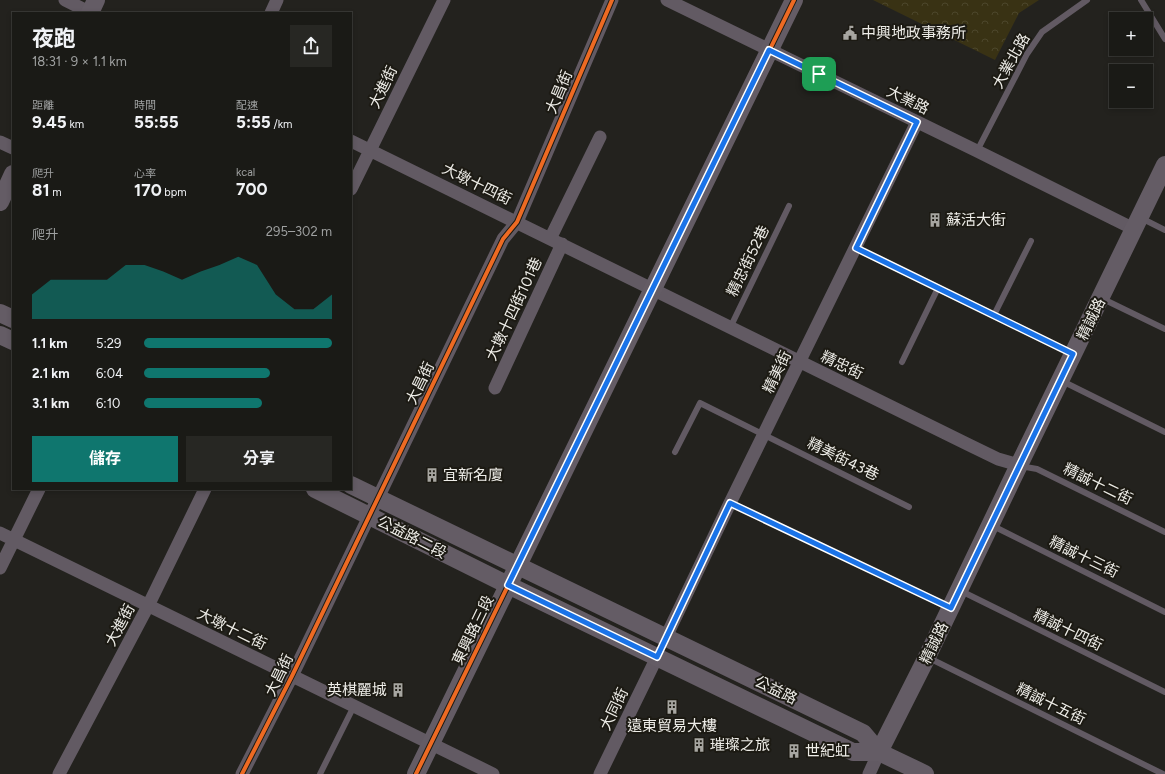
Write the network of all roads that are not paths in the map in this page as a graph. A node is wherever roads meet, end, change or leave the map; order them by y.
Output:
1 (65, 0) edge
2 (96, 0) edge
3 (277, 0) edge
4 (444, 0) edge
5 (612, 0) edge
6 (667, 0) edge
7 (794, 0) edge
8 (1087, 0) edge
9 (1141, 0) edge
10 (88, 12) edge
11 (90, 12) edge
12 (271, 12) edge
13 (1165, 39) edge
14 (769, 50) junction
15 (917, 122) junction
16 (600, 137) dead end
17 (352, 141) edge
18 (0, 142) edge
19 (12, 148) edge
20 (370, 150) junction
21 (977, 151) junction
22 (1165, 165) edge
23 (12, 176) edge
24 (352, 187) edge
25 (0, 202) edge
26 (789, 206) dead end
27 (517, 222) junction
28 (1137, 223) junction
29 (1165, 230) edge
30 (1031, 241) dead end
31 (556, 242) junction
32 (856, 248) junction
33 (938, 288) junction
34 (653, 289) junction
35 (1101, 298) junction
36 (0, 313) edge
37 (994, 315) junction
38 (12, 319) edge
39 (730, 328) junction
40 (1165, 329) edge
41 (0, 335) edge
42 (12, 341) edge
43 (1073, 354) junction
44 (799, 362) junction
45 (902, 362) dead end
46 (1060, 380) junction
47 (494, 388) dead end
48 (1165, 432) edge
49 (764, 434) junction
50 (675, 452) dead end
51 (1019, 465) junction
52 (352, 485) edge
53 (39, 490) edge
54 (205, 490) edge
55 (317, 490) edge
56 (378, 498) junction
57 (730, 503) junction
58 (909, 506) dead end
59 (370, 516) junction
60 (991, 525) junction
61 (1165, 532) edge
62 (0, 533) edge
63 (14, 540) junction
64 (518, 565) junction
65 (0, 568) edge
66 (508, 585) junction
67 (959, 590) junction
68 (148, 606) junction
69 (951, 608) junction
70 (1165, 612) edge
71 (666, 637) junction
72 (657, 657) junction
73 (927, 657) junction
74 (292, 676) junction
75 (1165, 692) edge
76 (354, 706) junction
77 (430, 744) junction
78 (879, 752) junction
79 (59, 774) edge
80 (242, 774) edge
81 (320, 774) edge
82 (416, 774) edge
83 (493, 774) edge
84 (600, 774) edge
85 (869, 774) edge
86 (925, 774) edge
87 (1163, 774) edge

1 - 10 street
2 - 11 street
3 - 12 street
4 - 20 street, 大進街
5 - 27 street, 大昌街
6 - 14 street, 大業路
7 - 14 street, 東興路三段
8 - 21 lane, 大業北路
9 - 13 lane
14 - 15 street, 大業路
14 - 34 street, 東興路三段
15 - 21 street, 大業路
15 - 32 street, 精美街
16 - 31 street, 大墩十四街101巷
17 - 20 street, 大墩十四街
18 - 19 street
20 - 24 street, 大進街
20 - 27 street, 大墩十四街
21 - 28 street, 大業路
22 - 28 street, 精誠路
23 - 25 street
26 - 39 lane, 精忠街52巷
27 - 31 street, 大墩十四街
27 - 56 street, 大昌街
28 - 29 lane
28 - 35 street, 精誠路
30 - 37 lane
31 - 34 street, 大墩十四街
31 - 47 street, 大墩十四街101巷
32 - 33 lane
32 - 44 street, 精美街
33 - 37 lane
33 - 45 lane
34 - 39 street, 精忠街
34 - 64 street, 東興路三段
35 - 40 lane
35 - 43 street, 精誠路
36 - 38 street
37 - 43 lane
39 - 44 street, 精忠街
41 - 42 street
43 - 46 street, 精誠路
44 - 49 street, 精美街
44 - 51 street, 精忠街
46 - 48 lane
46 - 51 street, 精誠路
49 - 50 lane, 精美街43巷
49 - 57 street, 精美街
49 - 58 lane, 精美街43巷
51 - 60 street, 精誠路
51 - 61 lane, 精誠十二街
52 - 56 street, 公益路二段
53 - 63 street
54 - 68 street, 大進街
55 - 59 street, 公益路二段
56 - 59 street, 大昌街
56 - 64 street, 公益路二段
57 - 69 lane
57 - 71 street, 精美街
59 - 66 street, 公益路二段
59 - 74 street, 大昌街
60 - 67 street, 精誠路
60 - 70 lane, 精誠十三街
62 - 63 street, 大墩十二街
63 - 65 street
63 - 68 street, 大墩十二街
64 - 66 street, 東興路三段
64 - 71 street, 公益路
66 - 72 street, 公益路
66 - 77 street, 東興路三段
67 - 69 street, 精誠路
67 - 75 lane, 精誠十四街
68 - 74 street, 大墩十二街
68 - 79 street, 大進街
69 - 73 street, 精誠路
71 - 72 street
71 - 78 street, 公益路
72 - 78 street, 公益路
72 - 84 street, 大同街
73 - 78 street, 精誠路
73 - 87 lane, 精誠十五街
74 - 76 street, 大墩十二街
74 - 80 street, 大昌街
76 - 77 street, 大墩十二街
76 - 81 lane
77 - 82 street, 東興路三段
77 - 83 street, 大墩十二街
78 - 85 street, 精誠路
78 - 86 street, 公益路

